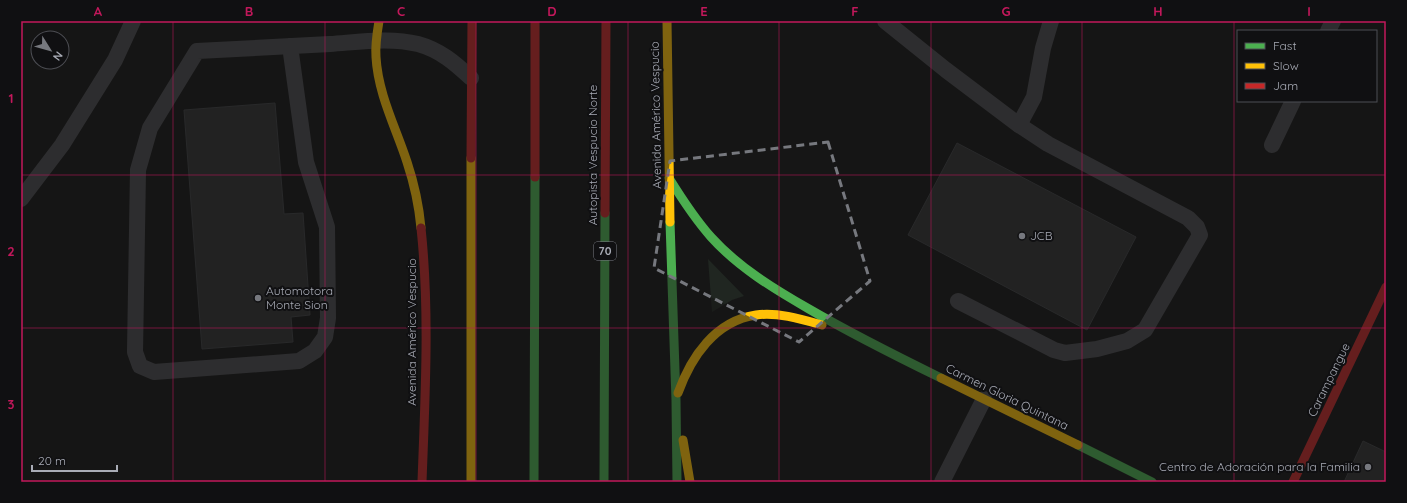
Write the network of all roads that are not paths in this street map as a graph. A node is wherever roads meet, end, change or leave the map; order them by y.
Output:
1 (133, 21) edge
2 (379, 21) edge
3 (472, 21) edge
4 (535, 21) edge
5 (606, 21) edge
6 (667, 21) edge
7 (885, 21) edge
8 (1050, 21) edge
9 (1333, 21) edge
10 (1328, 30) edge
11 (375, 41) junction
12 (290, 46) junction
13 (471, 78) junction
14 (1293, 102) edge
15 (1019, 125) junction
16 (1272, 145) dead end
17 (669, 178) junction
18 (21, 199) edge
19 (1386, 287) edge
20 (958, 301) dead end
21 (852, 334) junction
22 (676, 400) junction
23 (984, 400) junction
24 (422, 482) edge
25 (471, 482) edge
26 (534, 482) edge
27 (604, 482) edge
28 (677, 482) edge
29 (690, 482) edge
30 (942, 482) edge
31 (1152, 482) edge
32 (1293, 482) edge

1 - 18 lane
2 - 11 main road, Avenida Américo Vespucio
3 - 13 main road
4 - 26 main road
5 - 27 main road, Autopista Vespucio Norte / 70
6 - 17 main road, Avenida Américo Vespucio
7 - 15 lane
8 - 15 lane
9 - 10 lane
11 - 12 lane
11 - 13 lane
11 - 24 main road, Avenida Américo Vespucio
12 - 12 lane
13 - 25 main road
14 - 16 lane
15 - 20 lane
17 - 21 main road, Carmen Gloria Quintana
17 - 22 main road, Avenida Américo Vespucio
19 - 32 main road, Carampangue
21 - 22 main road, Carmen Gloria Quintana
21 - 23 main road, Carmen Gloria Quintana
22 - 28 main road, Avenida Américo Vespucio
22 - 29 main road, Avenida Américo Vespucio
23 - 30 lane
23 - 31 main road, Carmen Gloria Quintana

